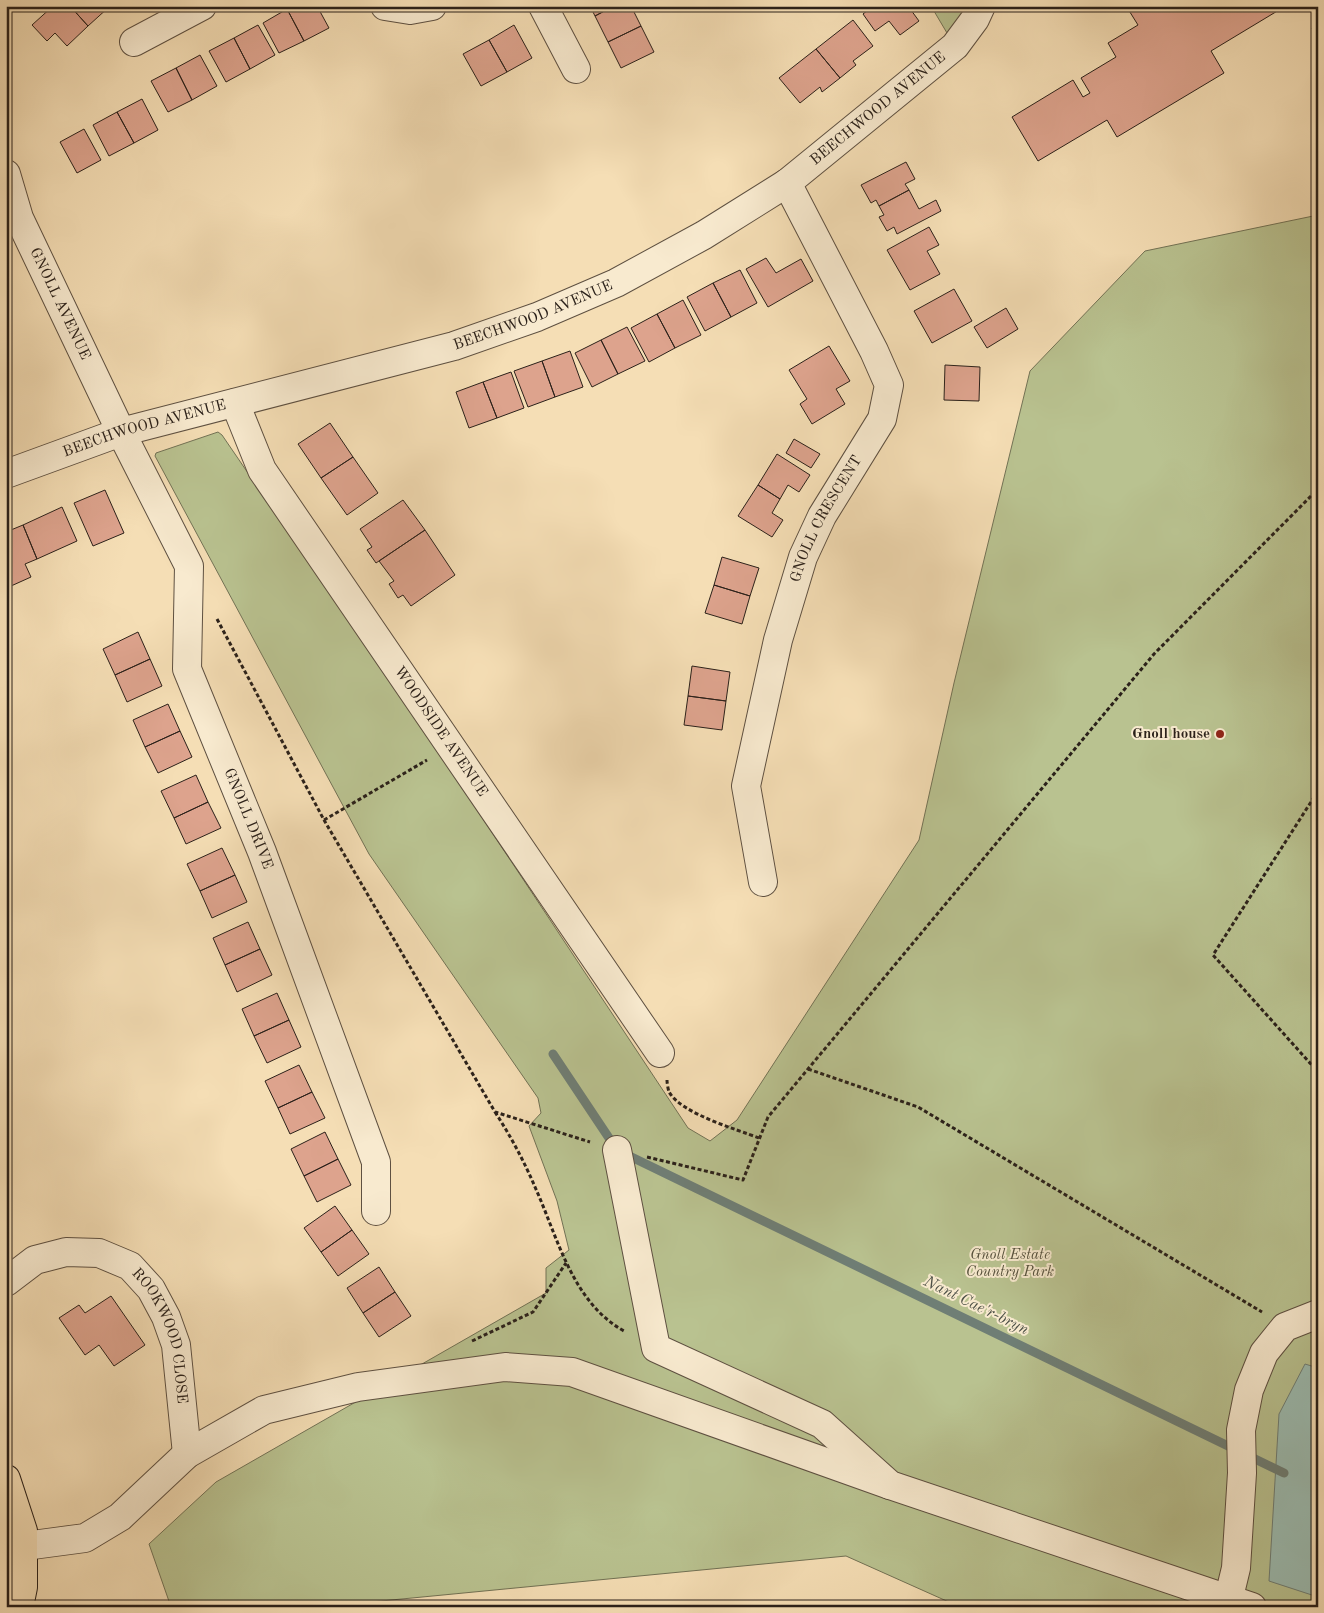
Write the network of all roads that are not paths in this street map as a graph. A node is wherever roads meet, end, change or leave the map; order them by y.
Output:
1 (202, 6) edge
2 (385, 6) edge
3 (432, 6) edge
4 (543, 6) edge
5 (981, 6) edge
6 (134, 42) dead end
7 (576, 69) dead end
8 (6, 174) edge
9 (786, 183) junction
10 (235, 403) junction
11 (121, 432) junction
12 (6, 474) edge
13 (763, 882) dead end
14 (660, 1053) road end
15 (617, 1150) road end
16 (376, 1211) dead end
17 (6, 1282) edge
18 (1318, 1314) edge
19 (187, 1454) junction
20 (6, 1479) edge
21 (890, 1485) junction
22 (18, 1538) edge
23 (1240, 1602) edge
24 (19, 1607) edge

1 - 6 street
2 - 3 street
4 - 7 street
5 - 9 street, BEECHWOOD AVENUE
8 - 11 street, GNOLL AVENUE
9 - 10 street, BEECHWOOD AVENUE
9 - 13 street, GNOLL CRESCENT
10 - 11 street, BEECHWOOD AVENUE
10 - 14 street, WOODSIDE AVENUE
11 - 12 street, BEECHWOOD AVENUE
11 - 16 street, GNOLL DRIVE
15 - 21 street
17 - 19 street, ROOKWOOD CLOSE
18 - 23 street
19 - 21 street
19 - 22 street
20 - 22 main road
21 - 23 street
22 - 24 main road

